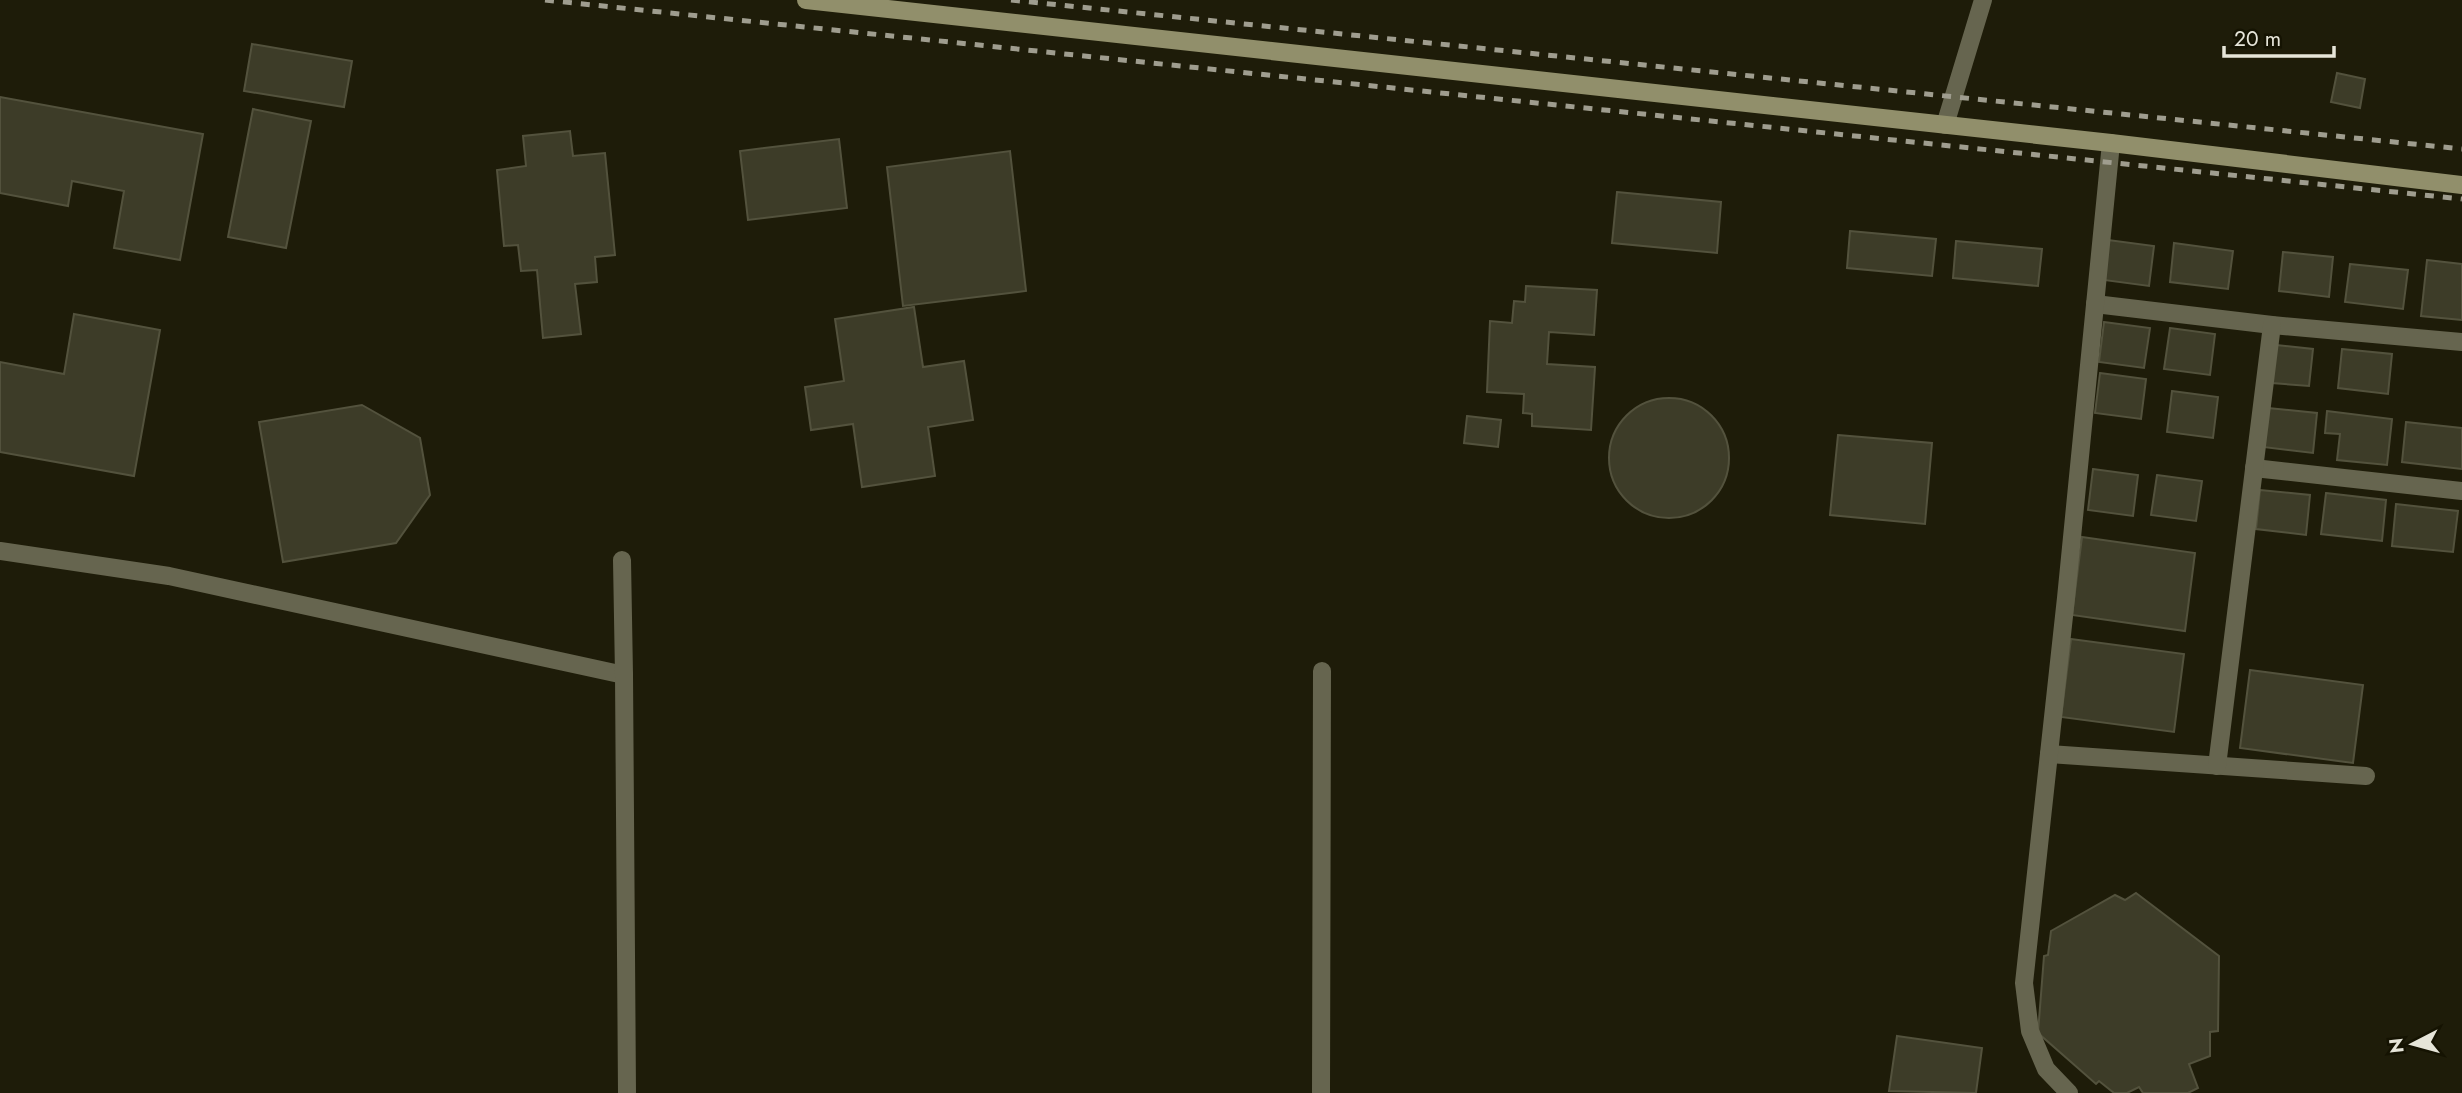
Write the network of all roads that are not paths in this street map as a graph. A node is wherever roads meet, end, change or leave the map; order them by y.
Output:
1 (806, 0) edge
2 (1983, 0) edge
3 (1945, 125) junction
4 (2111, 143) junction
5 (2462, 185) edge
6 (2095, 304) junction
7 (2272, 325) junction
8 (2462, 342) edge
9 (2254, 468) junction
10 (2462, 491) edge
11 (0, 551) edge
12 (622, 560) dead end
13 (1322, 671) dead end
14 (624, 675) junction
15 (2049, 754) junction
16 (2217, 765) junction
17 (2366, 776) dead end
18 (627, 1093) edge
19 (1321, 1093) edge
20 (2069, 1093) edge

1 - 3 street
2 - 3 street
3 - 4 street
4 - 5 street
4 - 6 street
6 - 7 street
6 - 15 street
7 - 8 street
7 - 9 street
9 - 10 street
9 - 16 street
11 - 14 street
12 - 14 street
13 - 19 street
14 - 18 street
15 - 16 street
15 - 20 street
16 - 17 street

